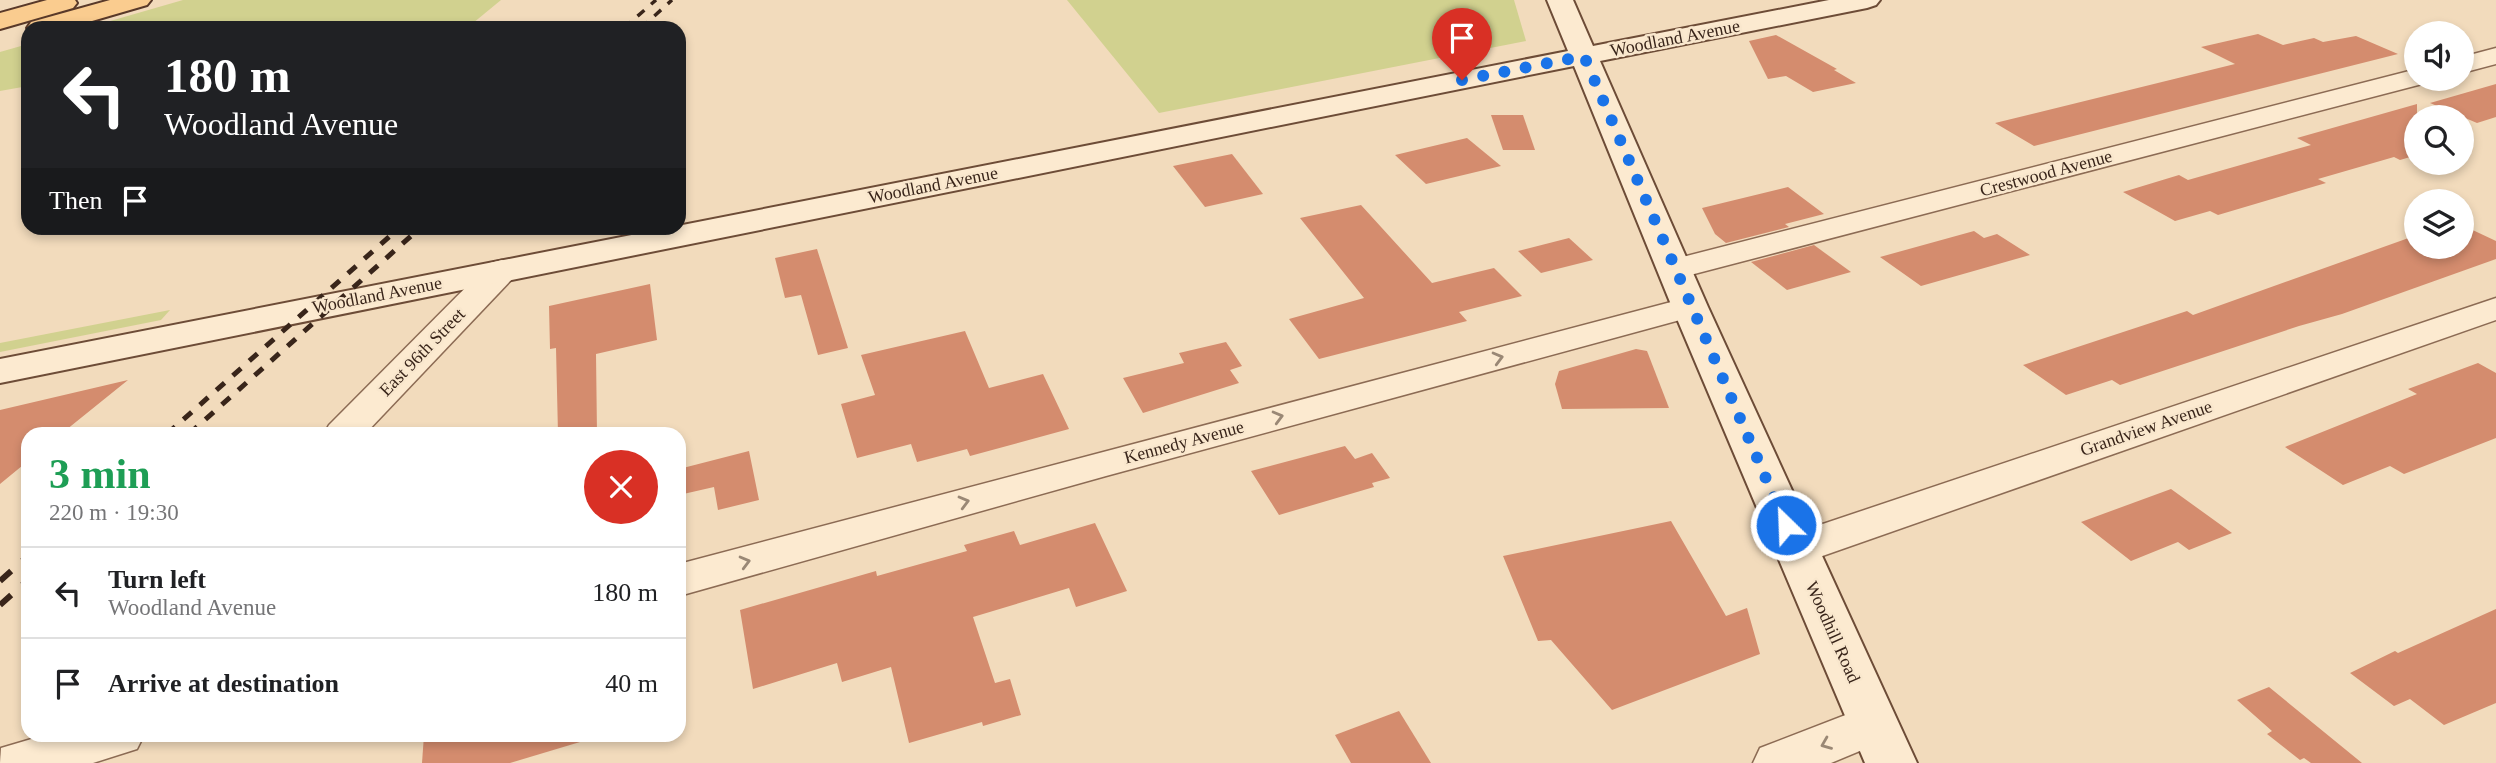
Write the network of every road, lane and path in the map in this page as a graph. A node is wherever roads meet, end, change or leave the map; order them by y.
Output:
1 (76, 0) edge
2 (138, 0) edge
3 (1560, 0) edge
4 (1867, 0) edge
5 (0, 21) edge
6 (64, 21) edge
7 (21, 33) edge
8 (0, 39) edge
9 (1584, 56) junction
10 (2496, 56) edge
11 (2474, 62) edge
12 (2404, 79) edge
13 (686, 234) edge
14 (679, 235) edge
15 (1675, 269) junction
16 (502, 270) junction
17 (1690, 307) junction
18 (2496, 308) edge
19 (0, 371) edge
20 (350, 427) edge
21 (1796, 549) junction
22 (686, 578) edge
23 (89, 742) edge
24 (1882, 744) edge
25 (31, 755) edge
26 (1778, 763) edge

1 - 5 main road
2 - 6 main road
3 - 9 main road, Woodhill Road
4 - 9 main road, Woodland Avenue
7 - 8 main road
9 - 13 main road, Woodland Avenue
9 - 15 main road, Woodhill Road
10 - 11 street
12 - 15 street, Crestwood Avenue
14 - 16 main road, Woodland Avenue
15 - 17 main road, Woodhill Road
16 - 19 main road, Woodland Avenue
16 - 20 street, East 96th Street
17 - 21 main road, Woodhill Road
22 -> 17 street, Kennedy Avenue
18 - 21 street, Grandview Avenue
21 - 24 main road, Woodhill Road
23 - 25 street
24 -> 26 street

